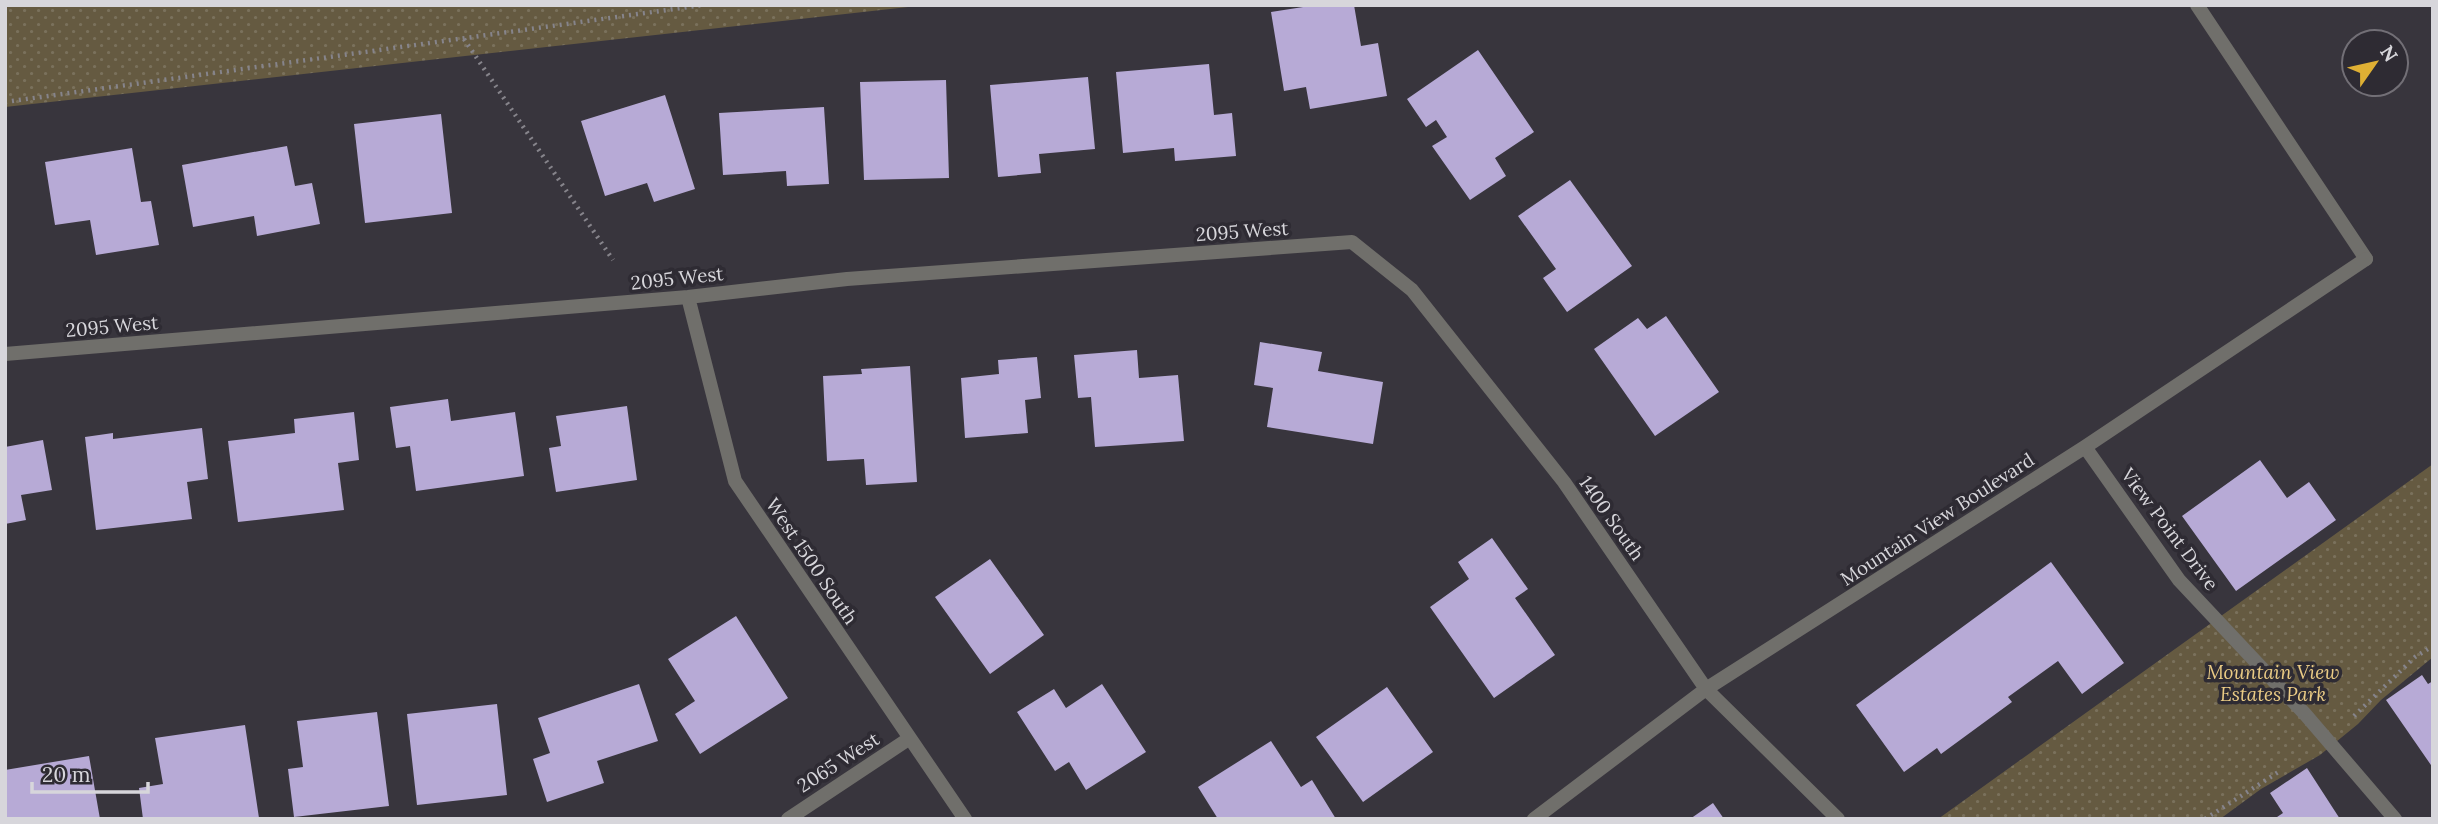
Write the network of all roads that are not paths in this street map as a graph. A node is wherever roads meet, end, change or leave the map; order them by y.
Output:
1 (2197, 5) edge
2 (1352, 242) joint
3 (688, 297) junction
4 (5, 354) edge
5 (2085, 447) junction
6 (1706, 689) junction
7 (910, 738) junction
8 (788, 819) edge
9 (965, 819) edge
10 (1534, 819) edge
11 (1838, 819) edge
12 (2395, 819) edge

1 - 5 street, Mountain View Boulevard
2 - 3 street, 2095 West
2 - 6 street, 1400 South
3 - 4 street, 2095 West
3 - 7 street, West 1500 South
5 - 6 street, Mountain View Boulevard
5 - 12 street, View Point Drive
6 - 10 street, Mountain View Boulevard
6 - 11 street, 1400 South
7 - 8 street, 2065 West
7 - 9 street, West 1500 South

